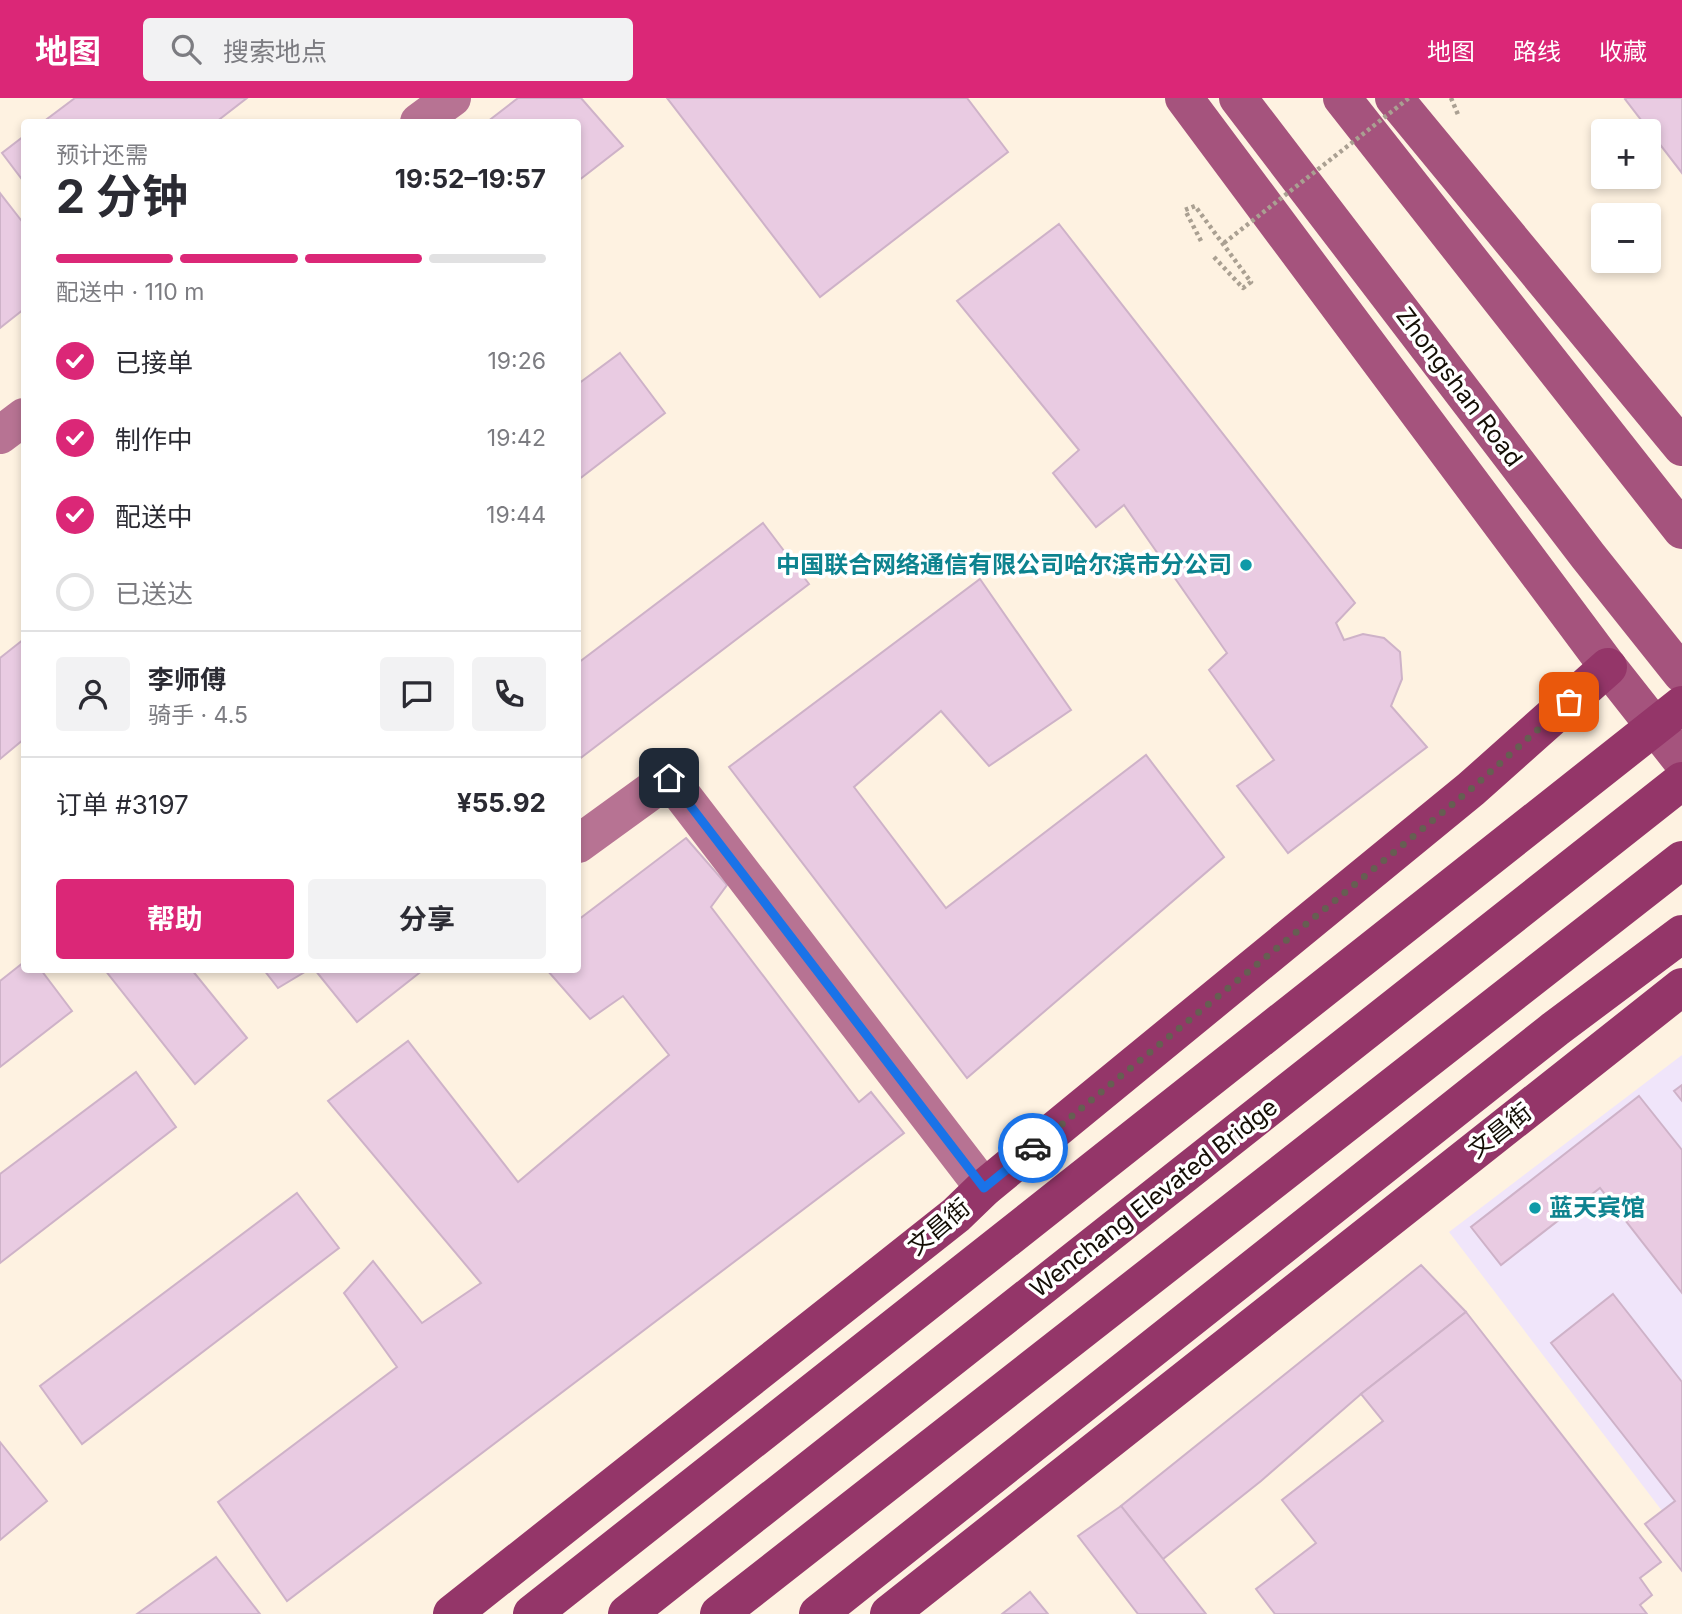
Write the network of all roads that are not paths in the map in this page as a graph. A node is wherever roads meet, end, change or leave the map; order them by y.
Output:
1 (452, 98) edge
2 (1184, 98) edge
3 (1238, 98) edge
4 (1342, 98) edge
5 (1394, 98) edge
6 (423, 119) edge
7 (21, 419) edge
8 (0, 435) edge
9 (1682, 447) edge
10 (1682, 530) edge
11 (1608, 667) junction
12 (1682, 674) edge
13 (1682, 705) edge
14 (1682, 761) edge
15 (1682, 781) edge
16 (581, 842) edge
17 (1682, 860) edge
18 (1682, 895) edge
19 (1602, 923) junction
20 (1682, 933) edge
21 (1682, 987) edge
22 (984, 1188) junction
23 (452, 1614) edge
24 (532, 1614) edge
25 (627, 1614) edge
26 (719, 1614) edge
27 (818, 1614) edge
28 (889, 1614) edge

1 - 6 street
2 - 11 main road
3 - 12 main road, Zhongshan Road
4 - 10 main road
5 - 9 main road
7 - 8 street
11 - 14 main road
11 - 22 highway, 文昌街
13 - 24 highway, bridge
15 - 25 highway, Wenchang Elevated Bridge
16 - 22 street
17 - 19 highway
18 - 19 highway
19 - 26 highway
20 - 27 highway
21 - 28 highway, 文昌街
22 - 23 highway, 文昌街

